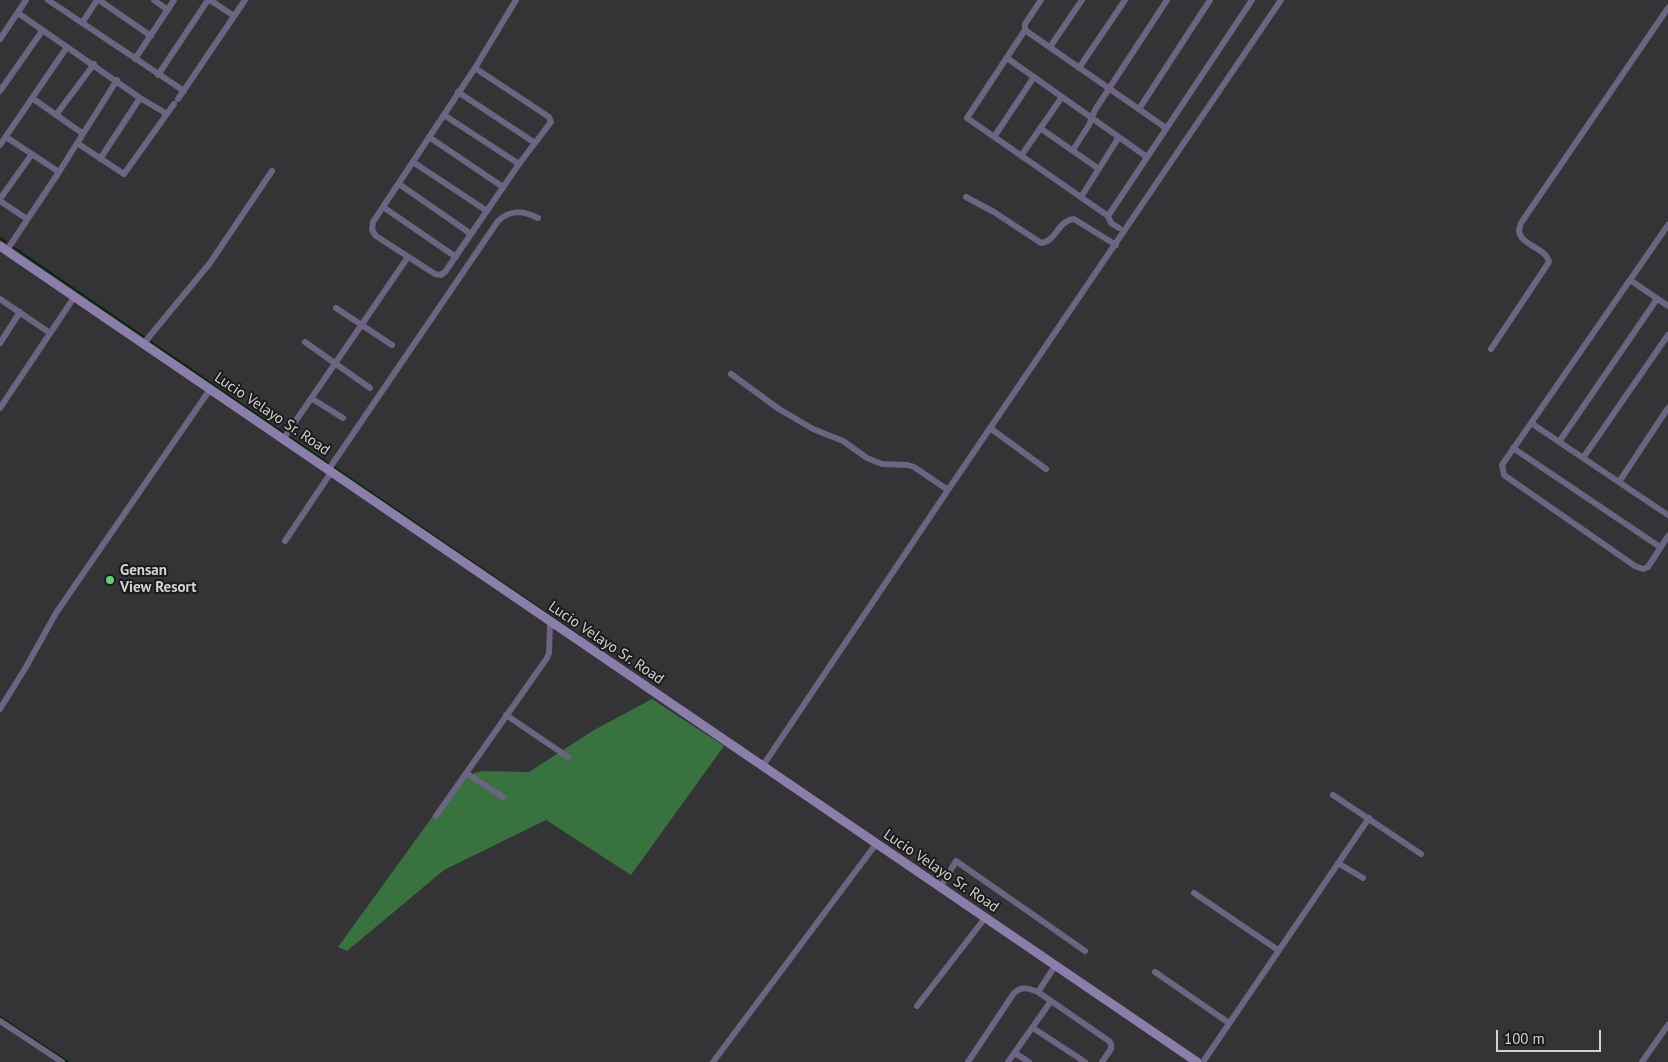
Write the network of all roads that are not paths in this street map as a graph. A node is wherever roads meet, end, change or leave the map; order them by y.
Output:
1 (26, 0) edge
2 (48, 0) edge
3 (98, 0) edge
4 (154, 0) edge
5 (174, 0) edge
6 (209, 0) edge
7 (245, 0) edge
8 (516, 0) edge
9 (1041, 0) edge
10 (1082, 0) edge
11 (1125, 0) edge
12 (1167, 0) edge
13 (1210, 0) edge
14 (1281, 0) edge
15 (1251, 1) edge
16 (59, 3) edge
17 (1668, 8) edge
18 (168, 10) junction
19 (18, 13) junction
20 (234, 16) junction
21 (82, 23) junction
22 (42, 30) junction
23 (1025, 30) junction
24 (151, 36) junction
25 (0, 39) edge
26 (67, 47) junction
27 (1050, 47) junction
28 (1007, 58) junction
29 (135, 59) junction
30 (94, 64) junction
31 (475, 68) junction
32 (1080, 68) junction
33 (158, 75) junction
34 (1034, 77) junction
35 (117, 80) junction
36 (1109, 88) junction
37 (0, 91) edge
38 (184, 91) junction
39 (458, 92) junction
40 (1062, 97) junction
41 (32, 98) junction
42 (140, 98) junction
43 (1139, 109) junction
44 (167, 114) junction
45 (56, 115) junction
46 (444, 115) junction
47 (1092, 118) junction
48 (1040, 128) junction
49 (1166, 128) junction
50 (82, 133) junction
51 (6, 136) junction
52 (429, 137) junction
53 (994, 137) junction
54 (1119, 137) junction
55 (77, 143) junction
56 (535, 143) junction
57 (0, 145) edge
58 (1072, 150) junction
59 (32, 154) junction
60 (1021, 156) junction
61 (1147, 157) junction
62 (100, 159) junction
63 (414, 162) junction
64 (519, 164) junction
65 (1099, 169) junction
66 (272, 171) dead end
67 (59, 172) junction
68 (398, 184) junction
69 (503, 187) junction
70 (966, 197) dead end
71 (1081, 197) junction
72 (0, 200) edge
73 (383, 207) junction
74 (487, 211) junction
75 (1108, 216) junction
76 (538, 218) dead end
77 (27, 219) junction
78 (1668, 225) edge
79 (1119, 228) dead end
80 (471, 234) junction
81 (1116, 245) junction
82 (3, 248) edge
83 (408, 257) junction
84 (456, 257) junction
85 (1630, 280) junction
86 (75, 296) junction
87 (1657, 298) junction
88 (0, 299) edge
89 (1668, 306) edge
90 (336, 308) dead end
91 (20, 312) junction
92 (361, 325) junction
93 (50, 332) junction
94 (1668, 335) edge
95 (305, 342) dead end
96 (0, 343) edge
97 (144, 343) junction
98 (392, 345) dead end
99 (1491, 349) dead end
100 (335, 362) junction
101 (730, 374) dead end
102 (211, 388) junction
103 (370, 388) dead end
104 (311, 398) junction
105 (0, 408) edge
106 (1668, 408) edge
107 (343, 418) dead end
108 (1531, 423) junction
109 (990, 428) junction
110 (285, 436) junction
111 (1559, 442) junction
112 (1513, 448) junction
113 (1583, 458) junction
114 (331, 468) junction
115 (1046, 469) dead end
116 (1619, 482) junction
117 (948, 490) junction
118 (1668, 515) edge
119 (1668, 536) edge
120 (285, 541) dead end
121 (1660, 547) junction
122 (550, 622) junction
123 (0, 709) edge
124 (506, 715) junction
125 (568, 758) dead end
126 (762, 767) junction
127 (466, 773) junction
128 (1333, 795) dead end
129 (503, 797) dead end
130 (436, 816) dead end
131 (1369, 818) junction
132 (876, 844) junction
133 (1421, 854) dead end
134 (1338, 863) junction
135 (1363, 878) dead end
136 (940, 888) junction
137 (1194, 893) dead end
138 (985, 918) junction
139 (1278, 950) junction
140 (1085, 951) dead end
141 (1055, 966) junction
142 (1155, 972) dead end
143 (1038, 992) junction
144 (1051, 1002) junction
145 (917, 1006) dead end
146 (0, 1021) edge
147 (1229, 1023) junction
148 (1668, 1025) edge
149 (1033, 1028) junction
150 (1015, 1053) junction
151 (971, 1061) edge
152 (62, 1062) edge
153 (713, 1062) edge
154 (1008, 1062) edge
155 (1029, 1062) edge
156 (1085, 1062) edge
157 (1102, 1062) edge
158 (1197, 1062) edge
159 (1203, 1062) edge
160 (1642, 1062) edge

1 - 19 street
2 - 16 street
3 - 21 street
3 - 24 street
4 - 18 street
5 - 18 street
6 - 20 street
6 - 33 street
7 - 20 street
8 - 31 street
9 - 23 street
10 - 27 street
11 - 32 street
12 - 36 street
13 - 43 street
14 - 81 street
15 - 49 street
16 - 21 street
17 - 99 street
18 - 24 street
19 - 22 street
19 - 25 street
20 - 38 street
21 - 29 street
22 - 26 street
22 - 37 street
23 - 27 street
23 - 28 street
24 - 29 street
26 - 30 street
26 - 41 street
27 - 32 street
28 - 34 street
28 - 53 street
29 - 33 street
30 - 35 street
30 - 45 street
31 - 39 street
31 - 56 street
32 - 36 street
33 - 38 street
34 - 40 street
34 - 53 street
35 - 42 street
35 - 50 street
36 - 43 street
36 - 47 street
38 - 44 street
39 - 46 street
39 - 56 street
40 - 47 street
40 - 48 street
41 - 45 street
41 - 51 street
42 - 44 street
42 - 62 street
43 - 49 street
44 - 62 street
45 - 50 street
46 - 52 street
46 - 64 street
47 - 54 street
47 - 58 street
48 - 58 street
48 - 60 street
49 - 61 street
50 - 55 street
51 - 57 street
51 - 59 street
52 - 63 street
52 - 69 street
53 - 60 street
54 - 61 street
54 - 65 street
55 - 62 street
55 - 67 street
56 - 64 street
58 - 65 street
59 - 67 street
59 - 72 street
60 - 71 street
61 - 75 street
63 - 68 street
63 - 74 street
64 - 69 street
65 - 71 street
66 - 97 street
67 - 77 street
68 - 73 street
68 - 80 street
69 - 74 street
70 - 81 street
71 - 75 street
72 - 77 street
73 - 83 street
73 - 84 street
74 - 80 street
75 - 79 street
76 - 114 street
77 - 82 street
78 - 85 street
80 - 84 street
81 - 109 street
82 - 86 main road, Lucio Velayo Sr. Road
83 - 84 street
83 - 92 street
85 - 87 street
85 - 108 street
86 - 93 street
86 - 97 main road, Lucio Velayo Sr. Road
87 - 89 street
87 - 111 street
88 - 91 street
90 - 92 street
91 - 93 street
91 - 96 street
92 - 98 street
92 - 100 street
93 - 105 street
94 - 113 street
95 - 100 street
97 - 102 main road, Lucio Velayo Sr. Road
100 - 103 street
100 - 104 street
101 - 117 street
102 - 110 main road, Lucio Velayo Sr. Road
102 - 123 street
104 - 107 street
104 - 110 street
106 - 116 street
108 - 111 street
108 - 112 street
109 - 115 street
109 - 117 street
110 - 114 main road, Lucio Velayo Sr. Road
111 - 113 street
112 - 121 street
112 - 121 street
113 - 116 street
114 - 120 street
114 - 122 main road, Lucio Velayo Sr. Road
116 - 118 street
117 - 126 street
119 - 121 street
122 - 124 street
122 - 126 main road, Lucio Velayo Sr. Road
124 - 125 street
124 - 127 street
126 - 132 main road, Lucio Velayo Sr. Road
127 - 129 street
127 - 130 street
128 - 131 street
131 - 133 street
131 - 134 street
132 - 136 main road, Lucio Velayo Sr. Road
132 - 153 street
134 - 135 street
134 - 139 street
136 - 138 main road, Lucio Velayo Sr. Road
136 - 140 street
137 - 139 street
138 - 141 main road, Lucio Velayo Sr. Road
138 - 145 street
139 - 147 street
141 - 143 street
141 - 158 main road, Lucio Velayo Sr. Road
142 - 147 street
143 - 144 street
143 - 151 street
144 - 149 street
144 - 157 street
146 - 152 street
147 - 159 street
148 - 160 street
149 - 150 street
149 - 156 street
150 - 154 street
150 - 155 street

